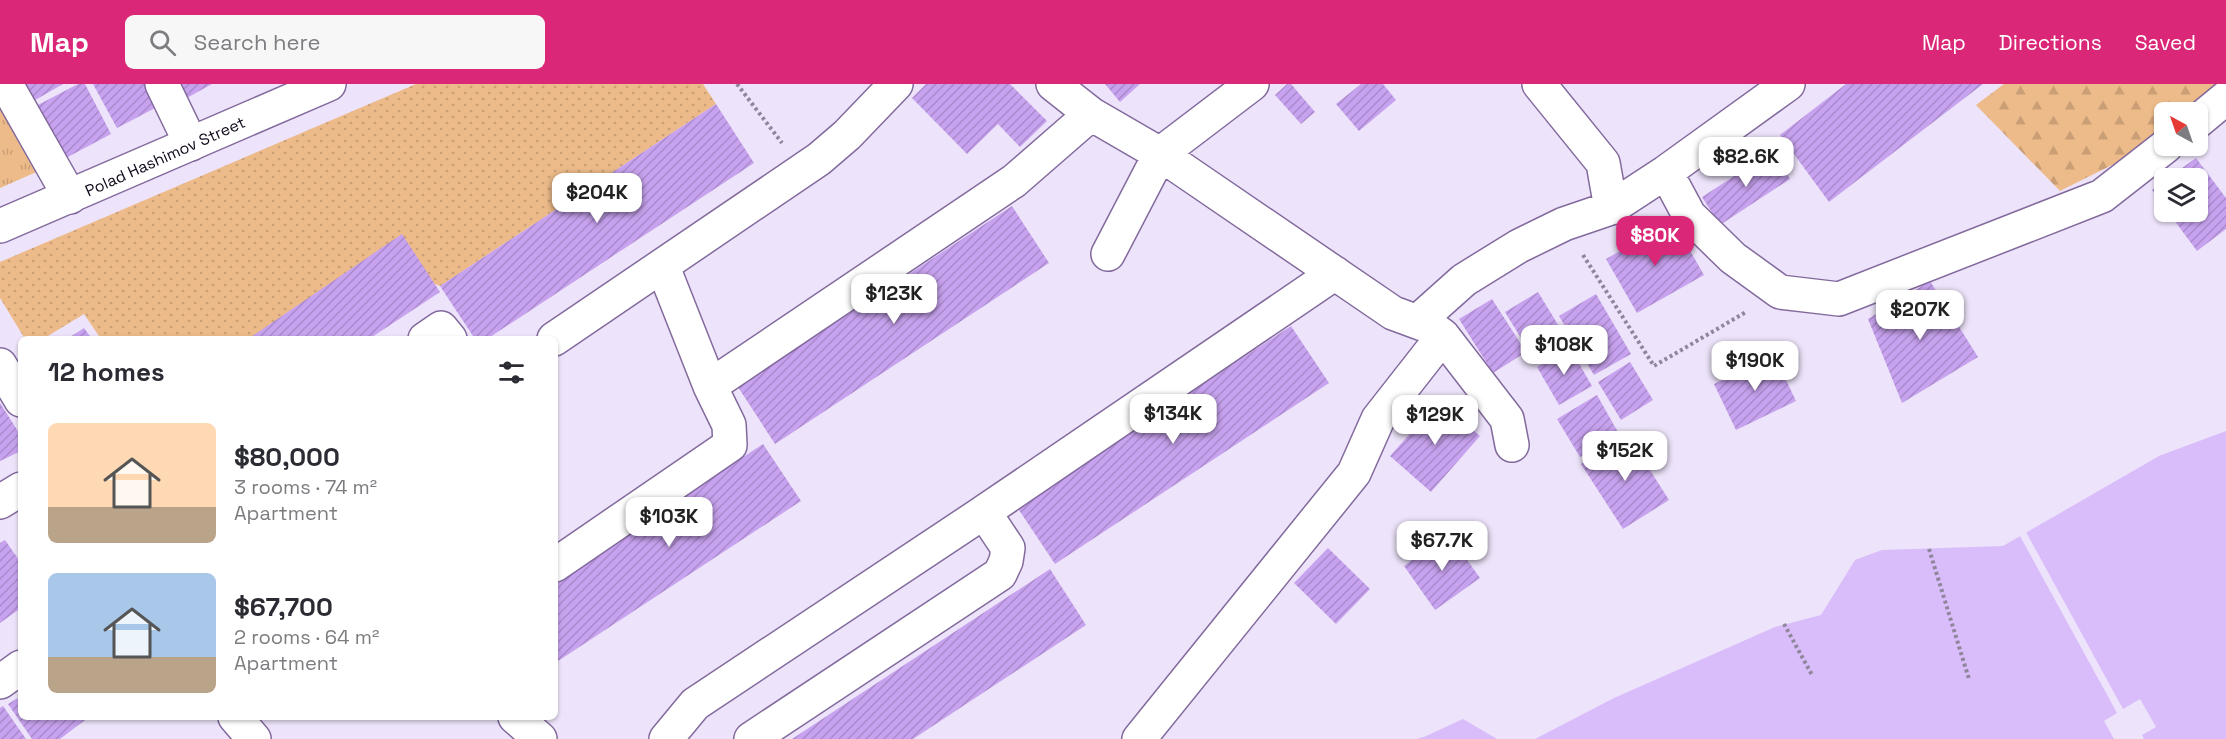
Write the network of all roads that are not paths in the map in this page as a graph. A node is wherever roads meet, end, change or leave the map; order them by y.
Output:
1 (6, 84) edge
2 (162, 84) edge
3 (329, 84) edge
4 (896, 84) edge
5 (1053, 84) edge
6 (1252, 84) edge
7 (1539, 84) edge
8 (1788, 84) edge
9 (2226, 98) edge
10 (2208, 113) edge
11 (1091, 114) junction
12 (191, 144) junction
13 (1160, 154) junction
14 (2154, 155) edge
15 (1666, 172) junction
16 (70, 197) junction
17 (1611, 208) junction
18 (0, 226) edge
19 (1108, 254) dead end
20 (663, 267) junction
21 (1335, 273) junction
22 (1430, 329) junction
23 (429, 336) edge
24 (448, 336) edge
25 (558, 336) edge
26 (0, 365) edge
27 (710, 386) junction
28 (18, 395) edge
29 (1512, 445) dead end
30 (18, 491) edge
31 (0, 502) edge
32 (984, 512) junction
33 (558, 563) edge
34 (18, 669) edge
35 (0, 682) edge
36 (238, 720) edge
37 (518, 720) edge
38 (254, 739) edge
39 (540, 739) edge
40 (665, 739) edge
41 (672, 739) edge
42 (751, 739) edge
43 (1138, 739) edge

1 - 16 street
2 - 12 street
3 - 12 street, Polad Hashimov Street
4 - 20 street
5 - 11 street
6 - 13 street
7 - 17 street
8 - 15 street
9 - 10 street
11 - 13 street
11 - 27 street
12 - 16 street, Polad Hashimov Street
13 - 19 street
13 - 21 street
14 - 15 street
15 - 17 street
16 - 18 street, Polad Hashimov Street
17 - 22 street
20 - 25 street
20 - 27 street
21 - 22 street
21 - 32 street
22 - 29 street
22 - 43 street
23 - 24 street
26 - 28 street
27 - 33 street
30 - 31 street
32 - 40 street
32 - 42 street
34 - 35 street
36 - 38 street
37 - 39 street
40 - 41 street

